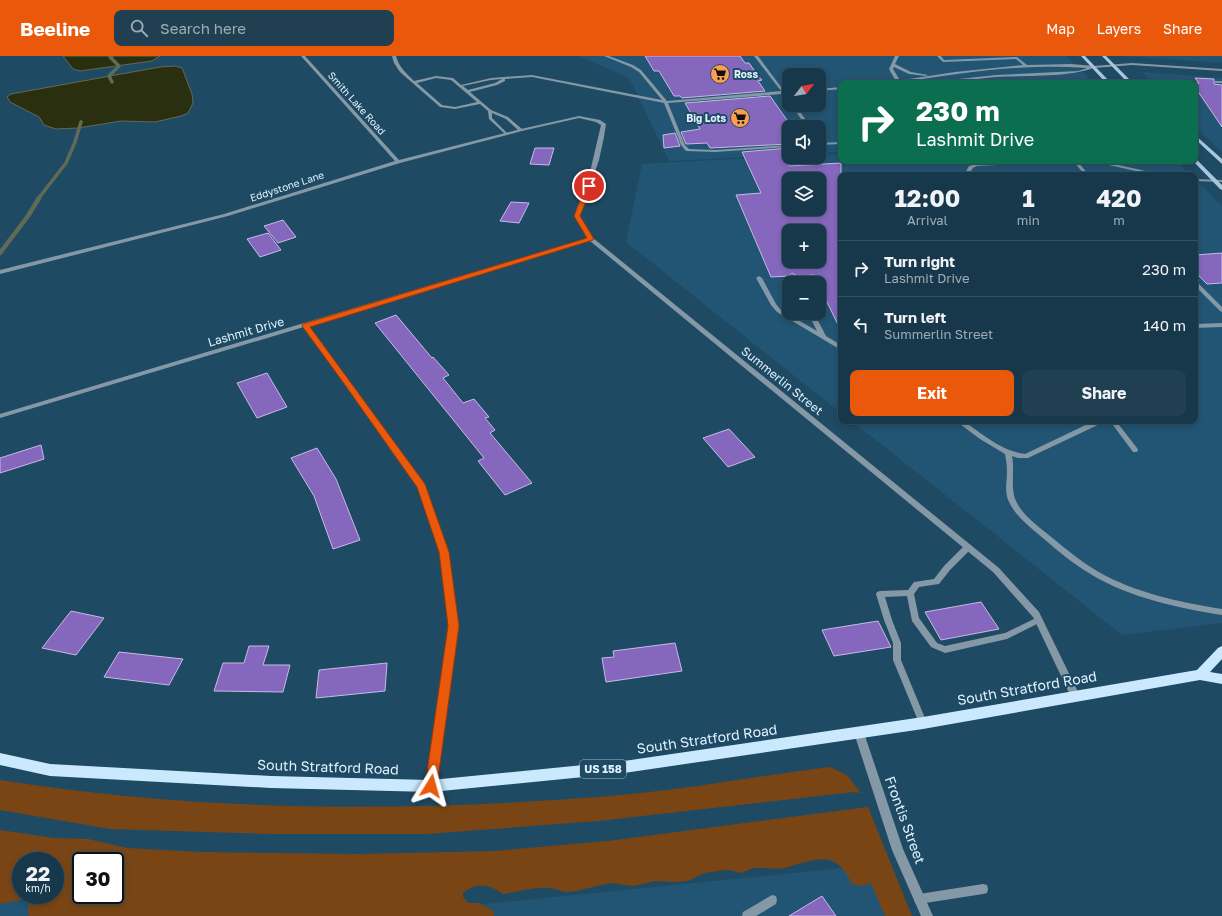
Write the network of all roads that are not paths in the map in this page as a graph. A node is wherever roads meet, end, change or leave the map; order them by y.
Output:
1 (303, 56) edge
2 (394, 56) edge
3 (606, 56) edge
4 (756, 56) edge
5 (897, 56) edge
6 (939, 56) edge
7 (1083, 56) edge
8 (1104, 56) edge
9 (894, 65) junction
10 (1113, 65) junction
11 (1027, 66) junction
12 (1094, 67) junction
13 (1222, 70) edge
14 (934, 76) junction
15 (506, 79) junction
16 (899, 80) edge
17 (909, 80) edge
18 (971, 80) edge
19 (1106, 80) edge
20 (1128, 80) edge
21 (414, 82) junction
22 (1216, 82) dead end
23 (1222, 82) edge
24 (460, 86) junction
25 (838, 88) edge
26 (782, 89) edge
27 (826, 89) edge
28 (467, 92) junction
29 (782, 92) edge
30 (666, 102) junction
31 (481, 103) junction
32 (490, 111) junction
33 (579, 117) joint
34 (521, 130) junction
35 (506, 134) junction
36 (1198, 139) edge
37 (826, 143) edge
38 (838, 143) edge
39 (782, 146) edge
40 (398, 162) junction
41 (1222, 162) edge
42 (1198, 163) edge
43 (998, 164) edge
44 (1078, 164) edge
45 (1109, 164) edge
46 (968, 172) edge
47 (1084, 172) edge
48 (1147, 172) edge
49 (1198, 180) edge
50 (1216, 181) junction
51 (1222, 181) edge
52 (1222, 188) edge
53 (591, 239) junction
54 (0, 272) edge
55 (759, 278) dead end
56 (1198, 286) edge
57 (1222, 310) edge
58 (814, 320) edge
59 (1222, 325) edge
60 (306, 326) junction
61 (1198, 326) edge
62 (823, 337) junction
63 (838, 346) edge
64 (0, 416) edge
65 (964, 424) edge
66 (1094, 424) edge
67 (1115, 424) edge
68 (1135, 450) dead end
69 (1008, 453) junction
70 (968, 547) junction
71 (910, 593) junction
72 (1222, 612) edge
73 (1038, 620) junction
74 (1222, 651) edge
75 (1200, 675) junction
76 (1222, 679) edge
77 (1075, 696) junction
78 (923, 723) junction
79 (859, 733) junction
80 (0, 759) edge
81 (431, 786) junction
82 (984, 889) dead end
83 (919, 899) junction
84 (772, 900) dead end
85 (747, 916) edge
86 (927, 916) edge

1 - 40 street, Smith Lake Road
2 - 21 lane
3 - 30 lane
4 - 26 lane
5 - 9 lane
6 - 11 lane
7 - 12 main road
8 - 10 main road
9 - 14 lane
9 - 16 lane
10 - 12 street
10 - 13 street
10 - 20 main road
11 - 12 lane
11 - 14 lane
12 - 18 lane
12 - 19 main road
14 - 17 lane
15 - 24 lane
15 - 28 lane
15 - 30 lane
21 - 24 lane
21 - 31 lane
22 - 23 lane
24 - 28 lane
25 - 27 lane
28 - 31 lane
29 - 30 lane
30 - 39 lane
31 - 32 lane
32 - 34 lane
32 - 35 lane
33 - 34 street, Eddystone Lane
33 - 53 street, Summerlin Street
34 - 35 street, Eddystone Lane
35 - 40 street, Eddystone Lane
36 - 41 main road
37 - 38 lane
40 - 54 street, Eddystone Lane
42 - 50 main road
43 - 46 lane
44 - 47 lane
45 - 48 lane
49 - 50 lane
50 - 51 lane
50 - 52 main road
53 - 60 street, Lashmit Drive
53 - 70 street, Summerlin Street
55 - 62 lane
56 - 57 lane
58 - 62 lane
59 - 61 lane
60 - 64 street, Lashmit Drive
60 - 81 street
62 - 63 lane
65 - 69 lane
66 - 69 lane
67 - 68 lane
69 - 72 lane
70 - 71 lane
70 - 73 street, Summerlin Street
71 - 73 lane
71 - 78 lane
73 - 77 street, Summerlin Street
74 - 75 main road
75 - 76 main road, South Stratford Road / US 158
75 - 77 main road, South Stratford Road / US 158
77 - 78 main road, South Stratford Road / US 158
78 - 79 main road, South Stratford Road / US 158
79 - 81 main road, South Stratford Road / US 158
79 - 83 street, Frontis Street
80 - 81 main road, South Stratford Road / US 158
82 - 83 lane
83 - 86 street, Frontis Street
84 - 85 lane

